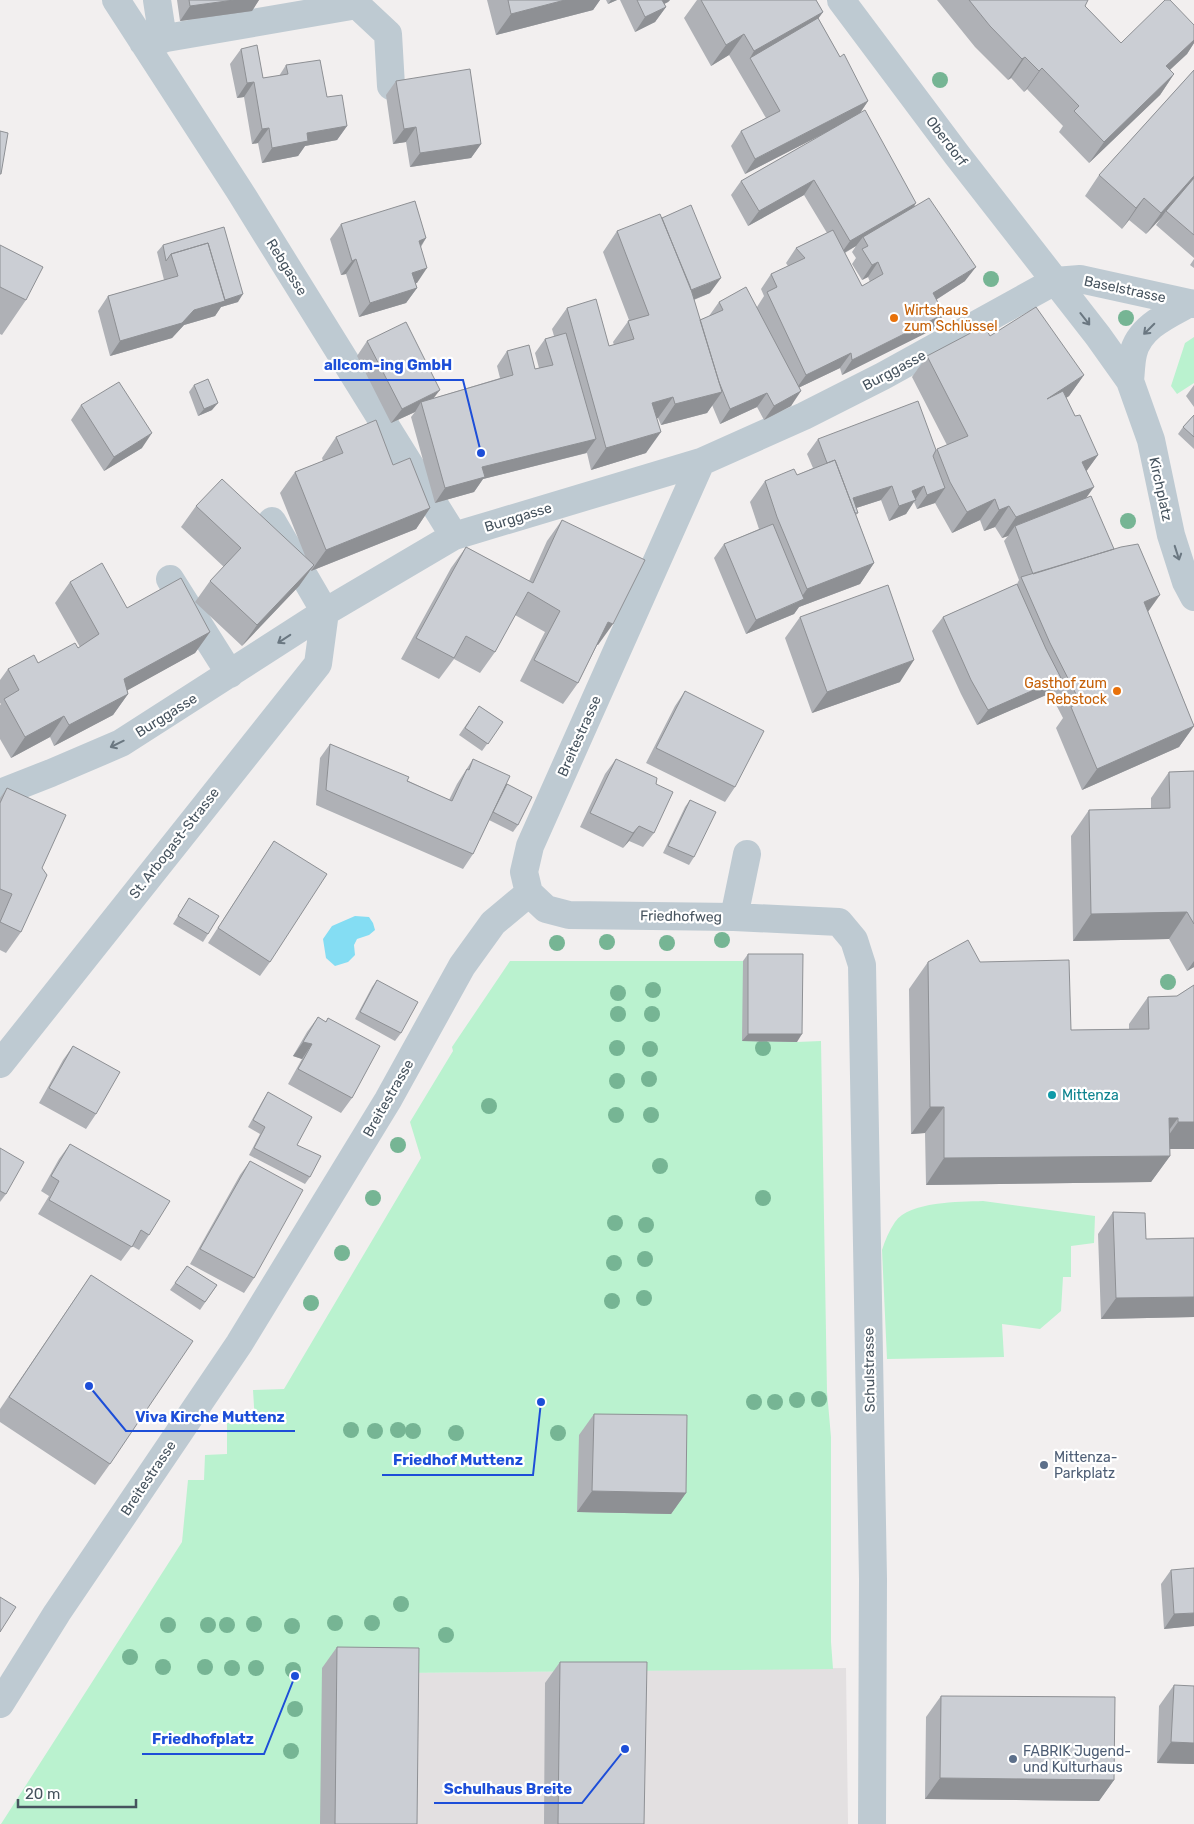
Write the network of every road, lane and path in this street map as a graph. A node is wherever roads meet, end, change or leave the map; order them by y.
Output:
1 (116, 0) edge
2 (157, 0) edge
3 (841, 0) edge
4 (153, 40) junction
5 (391, 86) dead end
6 (1055, 281) junction
7 (1192, 304) edge
8 (1130, 381) junction
9 (701, 462) junction
10 (272, 521) dead end
11 (454, 536) junction
12 (170, 579) dead end
13 (1194, 597) edge
14 (325, 612) junction
15 (230, 674) junction
16 (0, 792) edge
17 (747, 854) dead end
18 (530, 893) junction
19 (734, 917) junction
20 (839, 922) joint
21 (0, 1064) edge
22 (0, 1704) edge
23 (872, 1824) edge

1 - 4 street, Rebgasse
2 - 4 street
3 - 6 street, Oberdorf
4 - 5 street
4 - 11 street, Rebgasse
6 - 7 street, Baselstrasse
6 -> 8 street, Kirchplatz
6 - 9 street, Burggasse
7 -> 8 street, Kirchplatz
8 -> 13 street, Kirchplatz
9 - 11 street, Burggasse
9 - 18 street, Breitestrasse
10 - 14 street
11 - 14 street, Burggasse
12 - 15 street
14 -> 15 street, Burggasse
14 - 21 street, St. Arbogast-Strasse
15 -> 16 street, Burggasse
17 - 19 street
18 - 19 street, Friedhofweg
18 - 22 street, Breitestrasse
19 - 20 street, Friedhofweg
20 - 23 street, Schulstrasse

